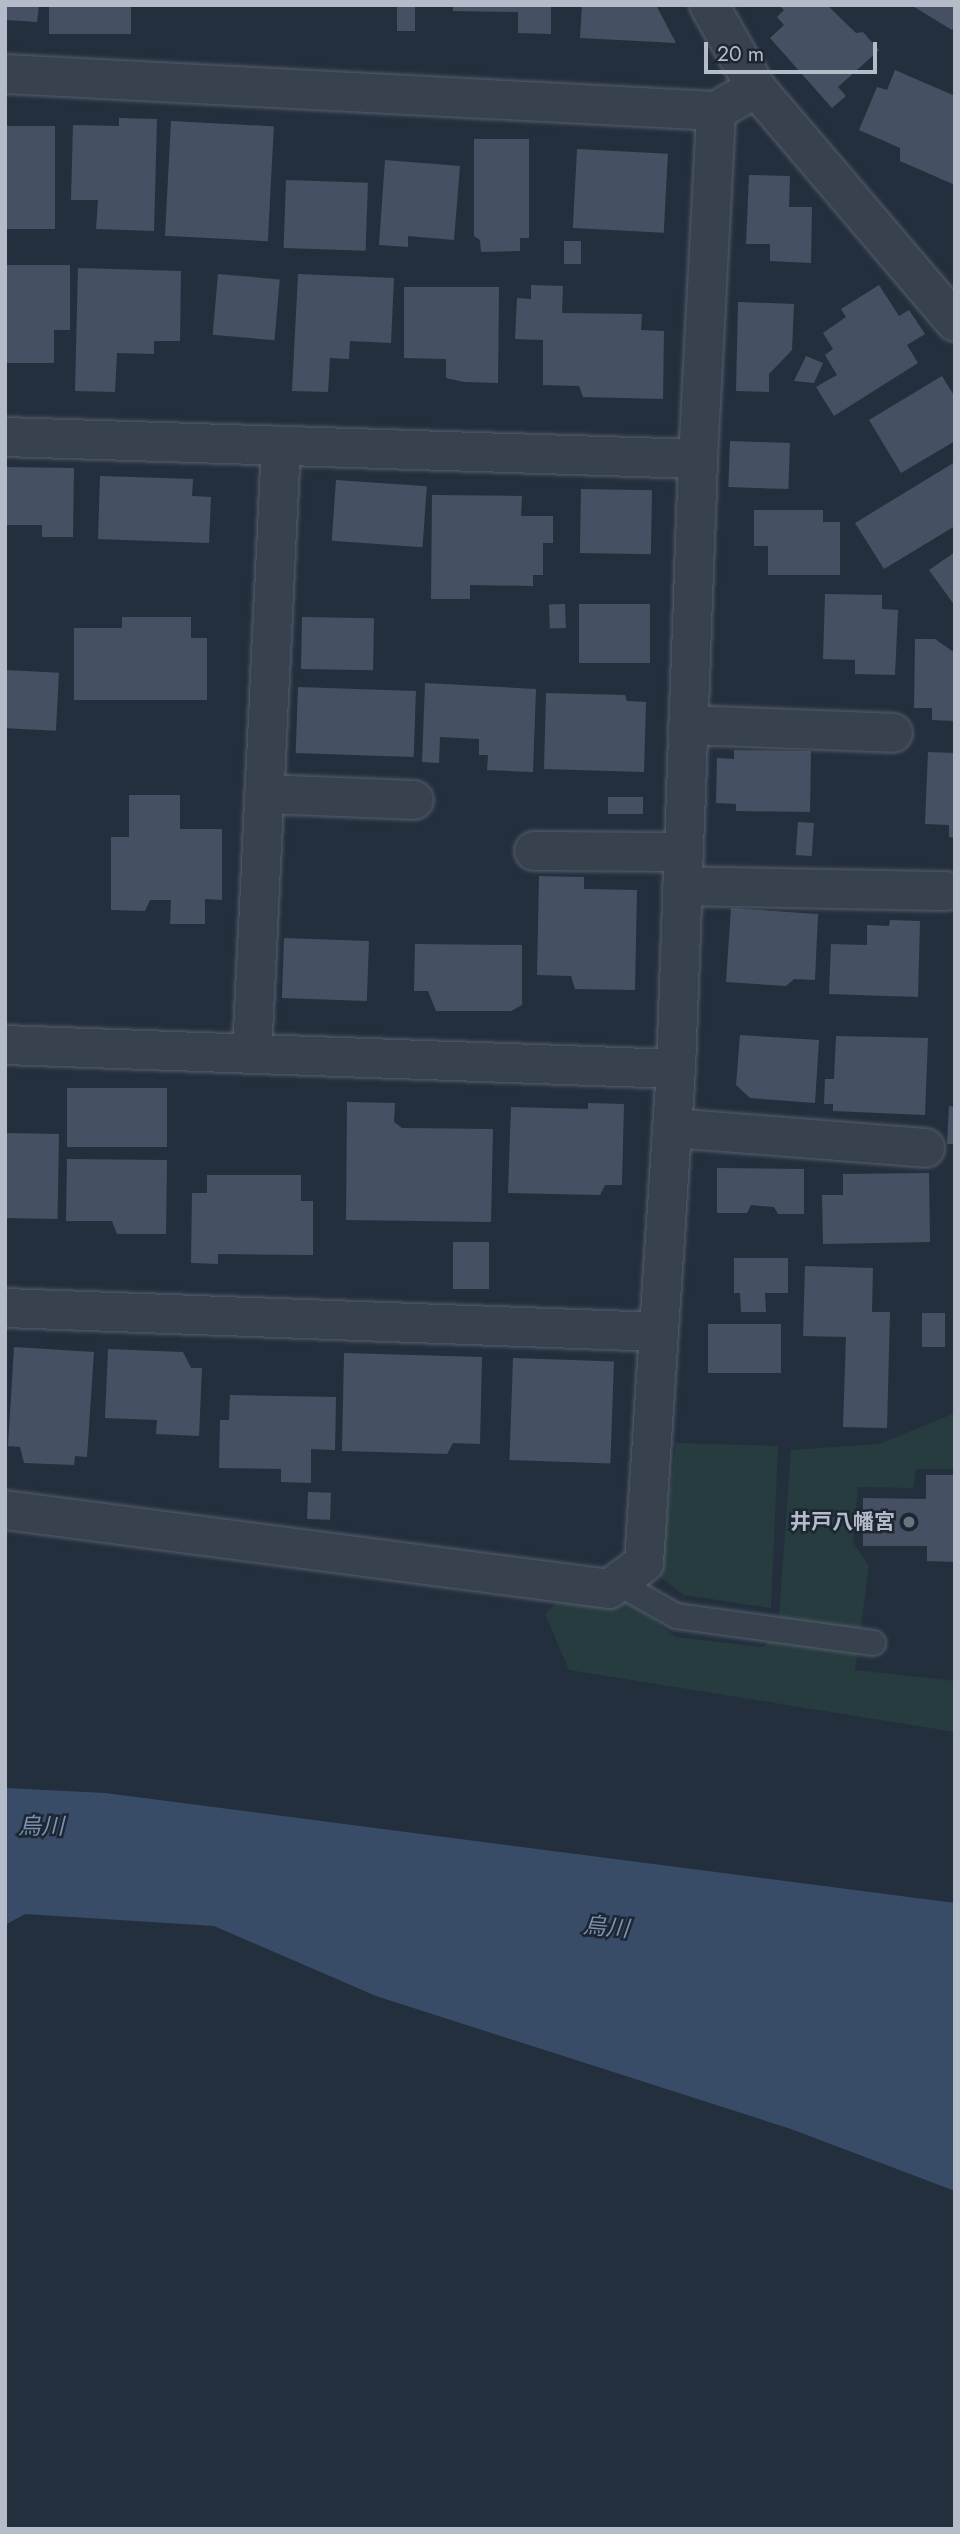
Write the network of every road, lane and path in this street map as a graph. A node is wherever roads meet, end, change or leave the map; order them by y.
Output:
1 (709, 5) edge
2 (5, 74) edge
3 (757, 88) junction
4 (716, 111) junction
5 (955, 322) edge
6 (5, 437) edge
7 (281, 446) junction
8 (698, 459) junction
9 (688, 725) junction
10 (893, 733) dead end
11 (264, 794) junction
12 (414, 800) dead end
13 (534, 851) dead end
14 (683, 869) junction
15 (946, 891) dead end
16 (5, 1045) edge
17 (252, 1054) junction
18 (676, 1069) junction
19 (672, 1128) junction
20 (925, 1147) dead end
21 (5, 1308) edge
22 (659, 1332) junction
23 (5, 1510) edge
24 (618, 1583) junction
25 (873, 1643) dead end

1 - 3 street
2 - 4 street
3 - 4 street
3 - 5 street
4 - 8 street
6 - 7 street
7 - 8 street
7 - 11 street
8 - 9 street
9 - 10 street
9 - 14 street
11 - 12 street
11 - 17 street
13 - 14 street
14 - 15 street
14 - 18 street
16 - 17 street
17 - 18 street
18 - 19 street
19 - 20 street
19 - 22 street
21 - 22 street
22 - 24 street
23 - 24 street
24 - 25 lane

